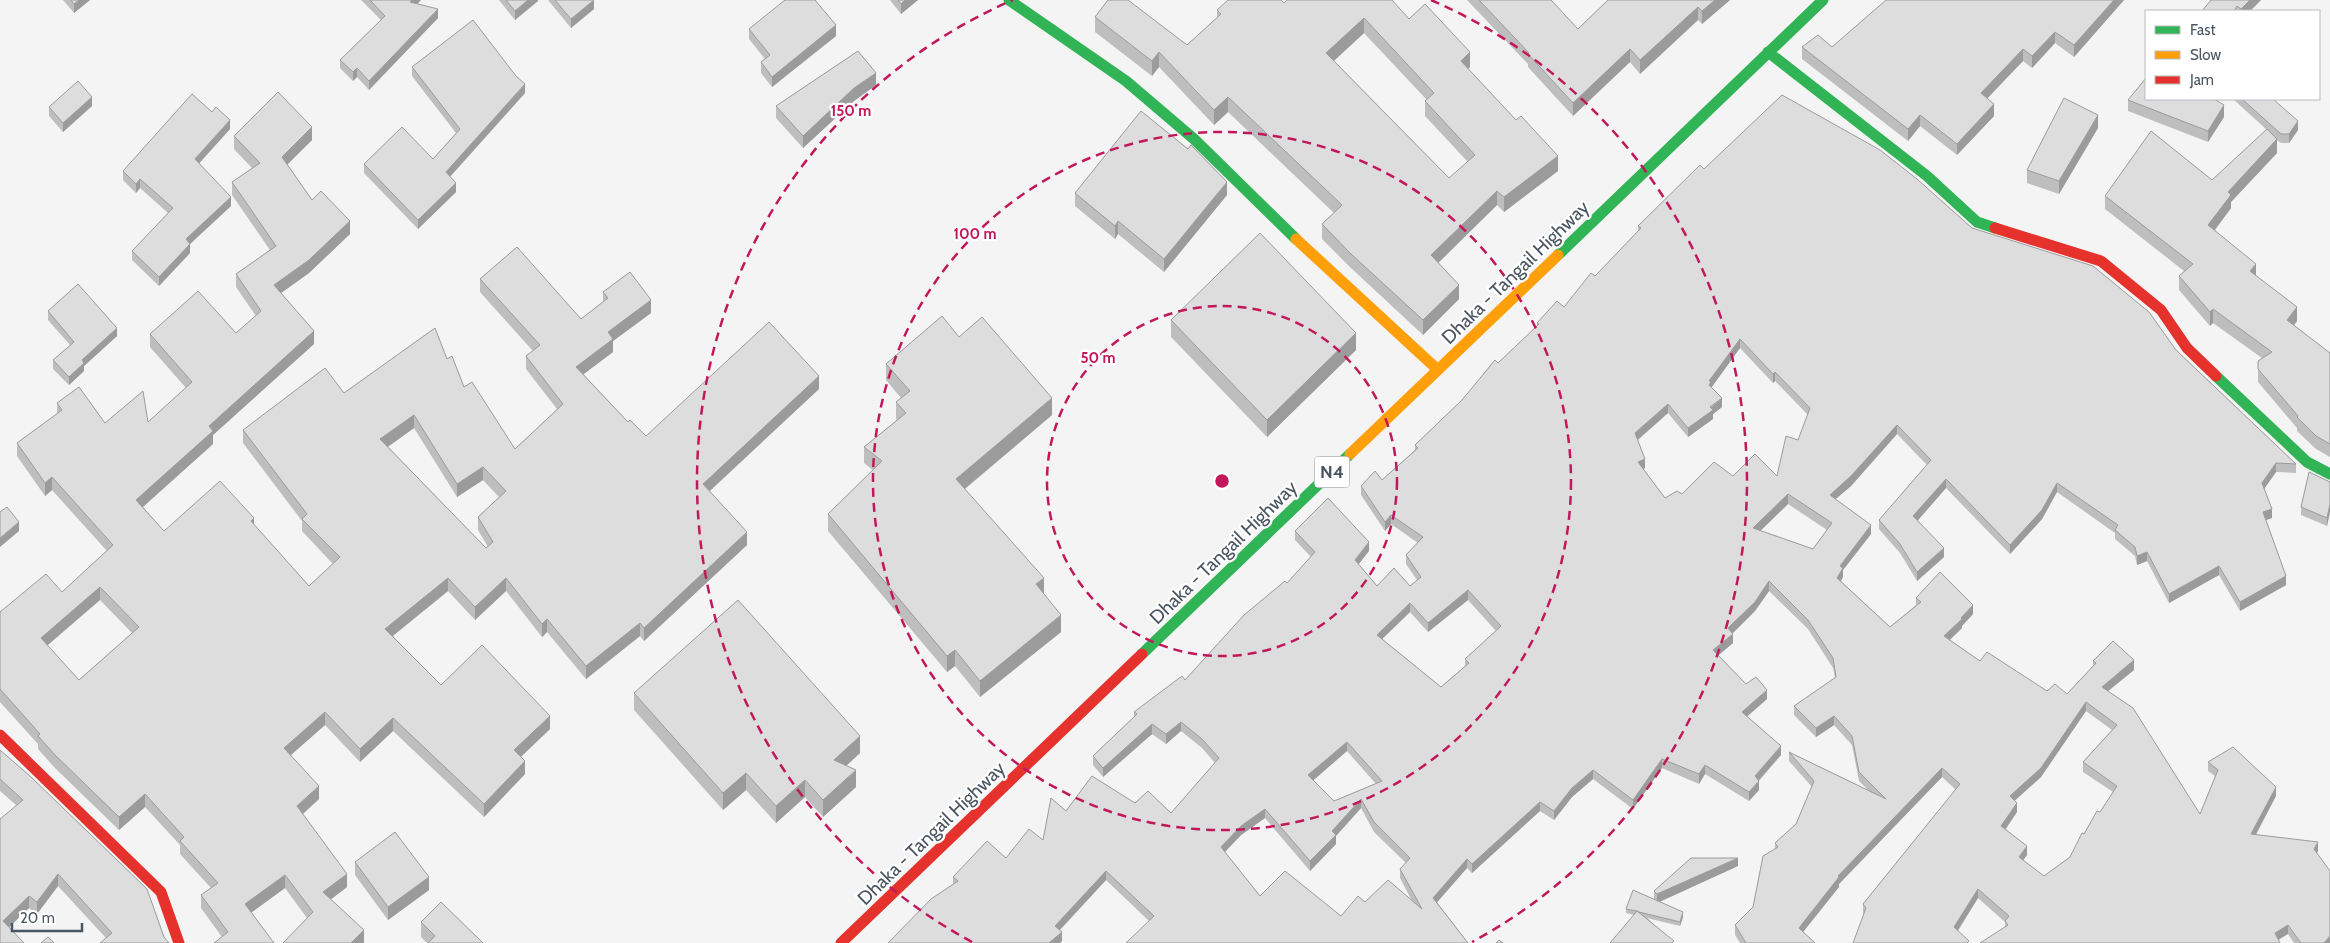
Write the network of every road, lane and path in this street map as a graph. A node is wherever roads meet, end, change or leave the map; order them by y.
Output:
1 (1009, 0) edge
2 (1823, 0) edge
3 (1768, 52) junction
4 (1438, 370) junction
5 (2330, 474) edge
6 (0, 735) edge
7 (179, 943) edge
8 (841, 943) edge

1 - 4 main road
2 - 3 main road, Dhaka - Tangail Highway / N4
3 - 4 main road, Dhaka - Tangail Highway / N4
3 - 5 main road
4 - 8 main road, Dhaka - Tangail Highway / N4
6 - 7 main road

